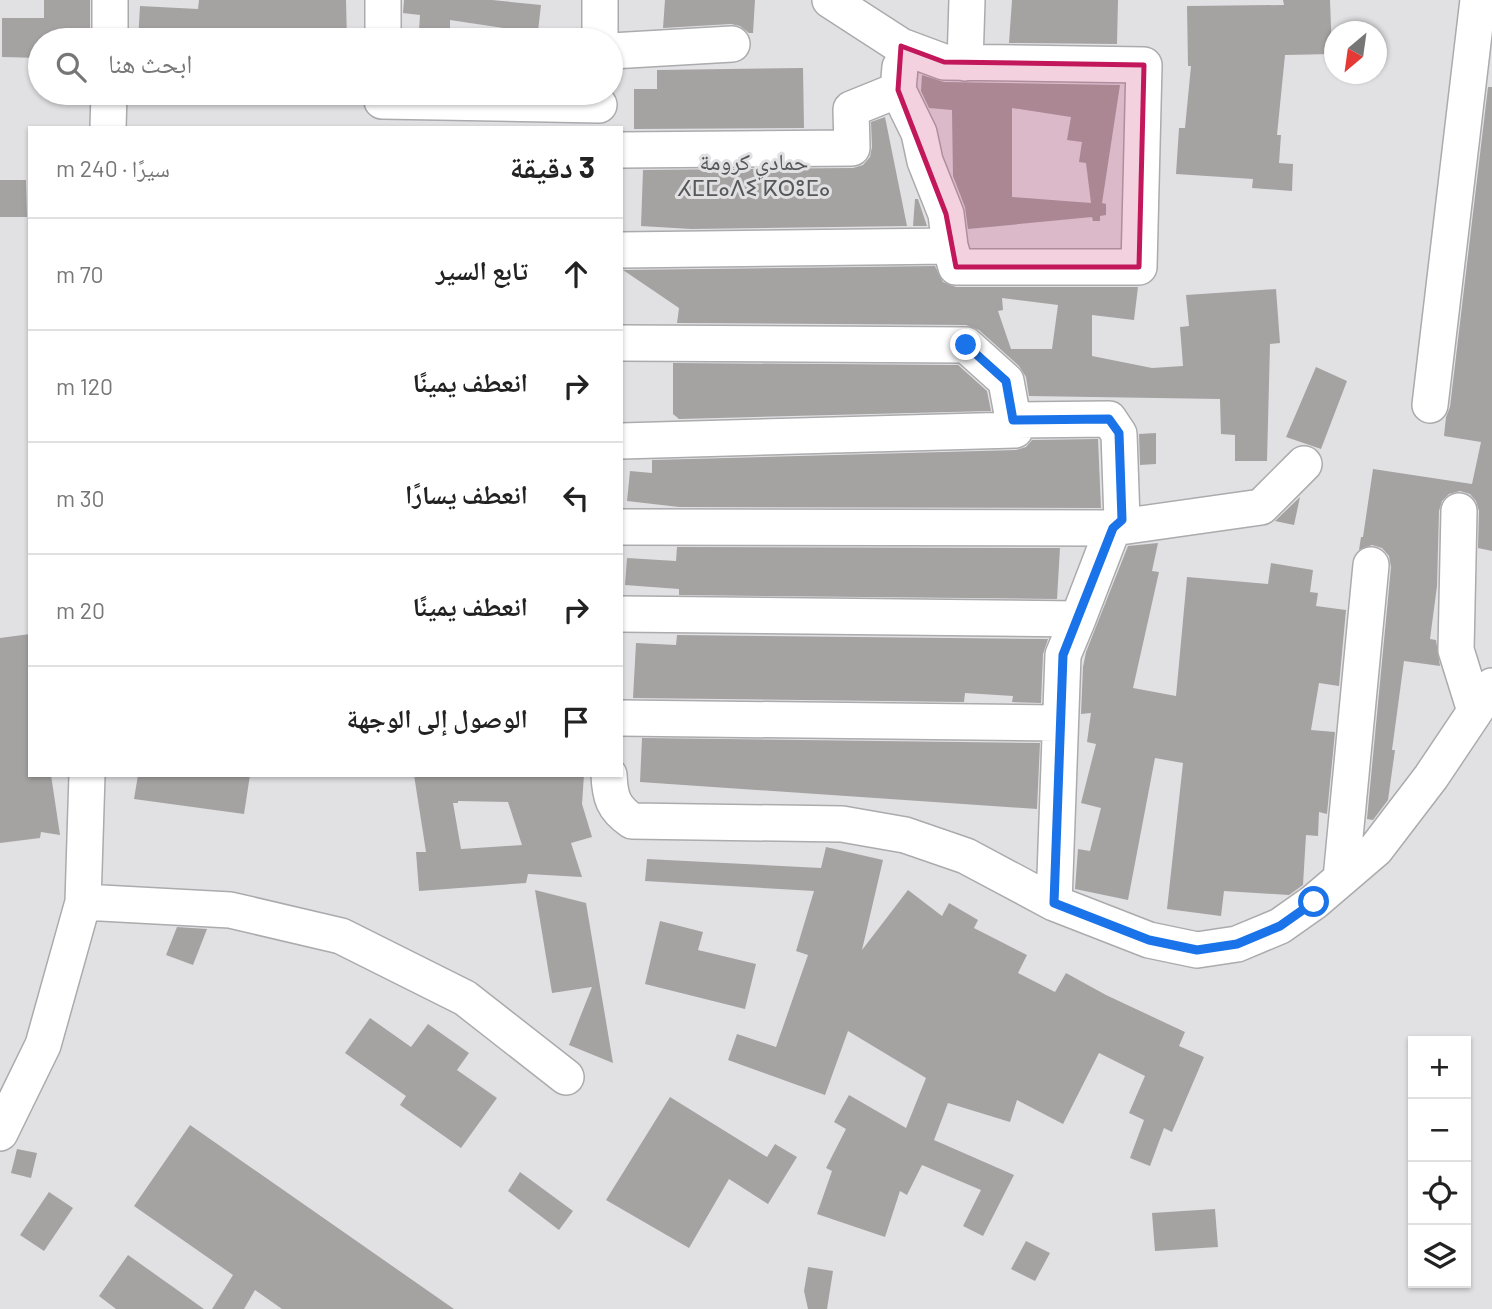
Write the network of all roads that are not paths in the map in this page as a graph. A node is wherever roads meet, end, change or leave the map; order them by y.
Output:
1 (110, 0) edge
2 (383, 0) edge
3 (600, 0) edge
4 (830, 0) edge
5 (967, 0) edge
6 (1478, 0) edge
7 (110, 28) edge
8 (383, 28) edge
9 (600, 28) edge
10 (732, 44) dead end
11 (901, 46) junction
12 (623, 50) edge
13 (965, 63) junction
14 (898, 90) junction
15 (109, 105) edge
16 (490, 105) edge
17 (599, 109) edge
18 (108, 126) edge
19 (623, 150) edge
20 (950, 246) junction
21 (623, 250) edge
22 (623, 343) edge
23 (1430, 405) dead end
24 (1013, 420) junction
25 (623, 441) edge
26 (1304, 464) dead end
27 (1459, 511) dead end
28 (623, 527) edge
29 (1113, 528) junction
30 (1371, 565) dead end
31 (623, 614) edge
32 (1078, 619) junction
33 (1484, 698) edge
34 (623, 718) edge
35 (1060, 723) junction
36 (87, 777) edge
37 (609, 777) edge
38 (1342, 879) junction
39 (83, 902) junction
40 (1054, 903) junction
41 (566, 1077) dead end
42 (0, 1133) edge

1 - 7 street
2 - 8 street
3 - 9 street
4 - 11 street
5 - 13 street
6 - 23 street
10 - 12 street
11 - 13 street
11 - 14 street
13 - 20 street
14 - 19 street
14 - 20 street
15 - 18 street
16 - 17 street
20 - 21 street
22 - 24 street
24 - 25 street
24 - 29 street
26 - 29 street
27 - 33 street
28 - 29 street
29 - 32 street
30 - 38 street
31 - 32 street
32 - 35 street
33 - 38 street
34 - 35 street
35 - 40 street
36 - 39 street
37 - 40 street
38 - 40 street
39 - 41 street
39 - 42 street

